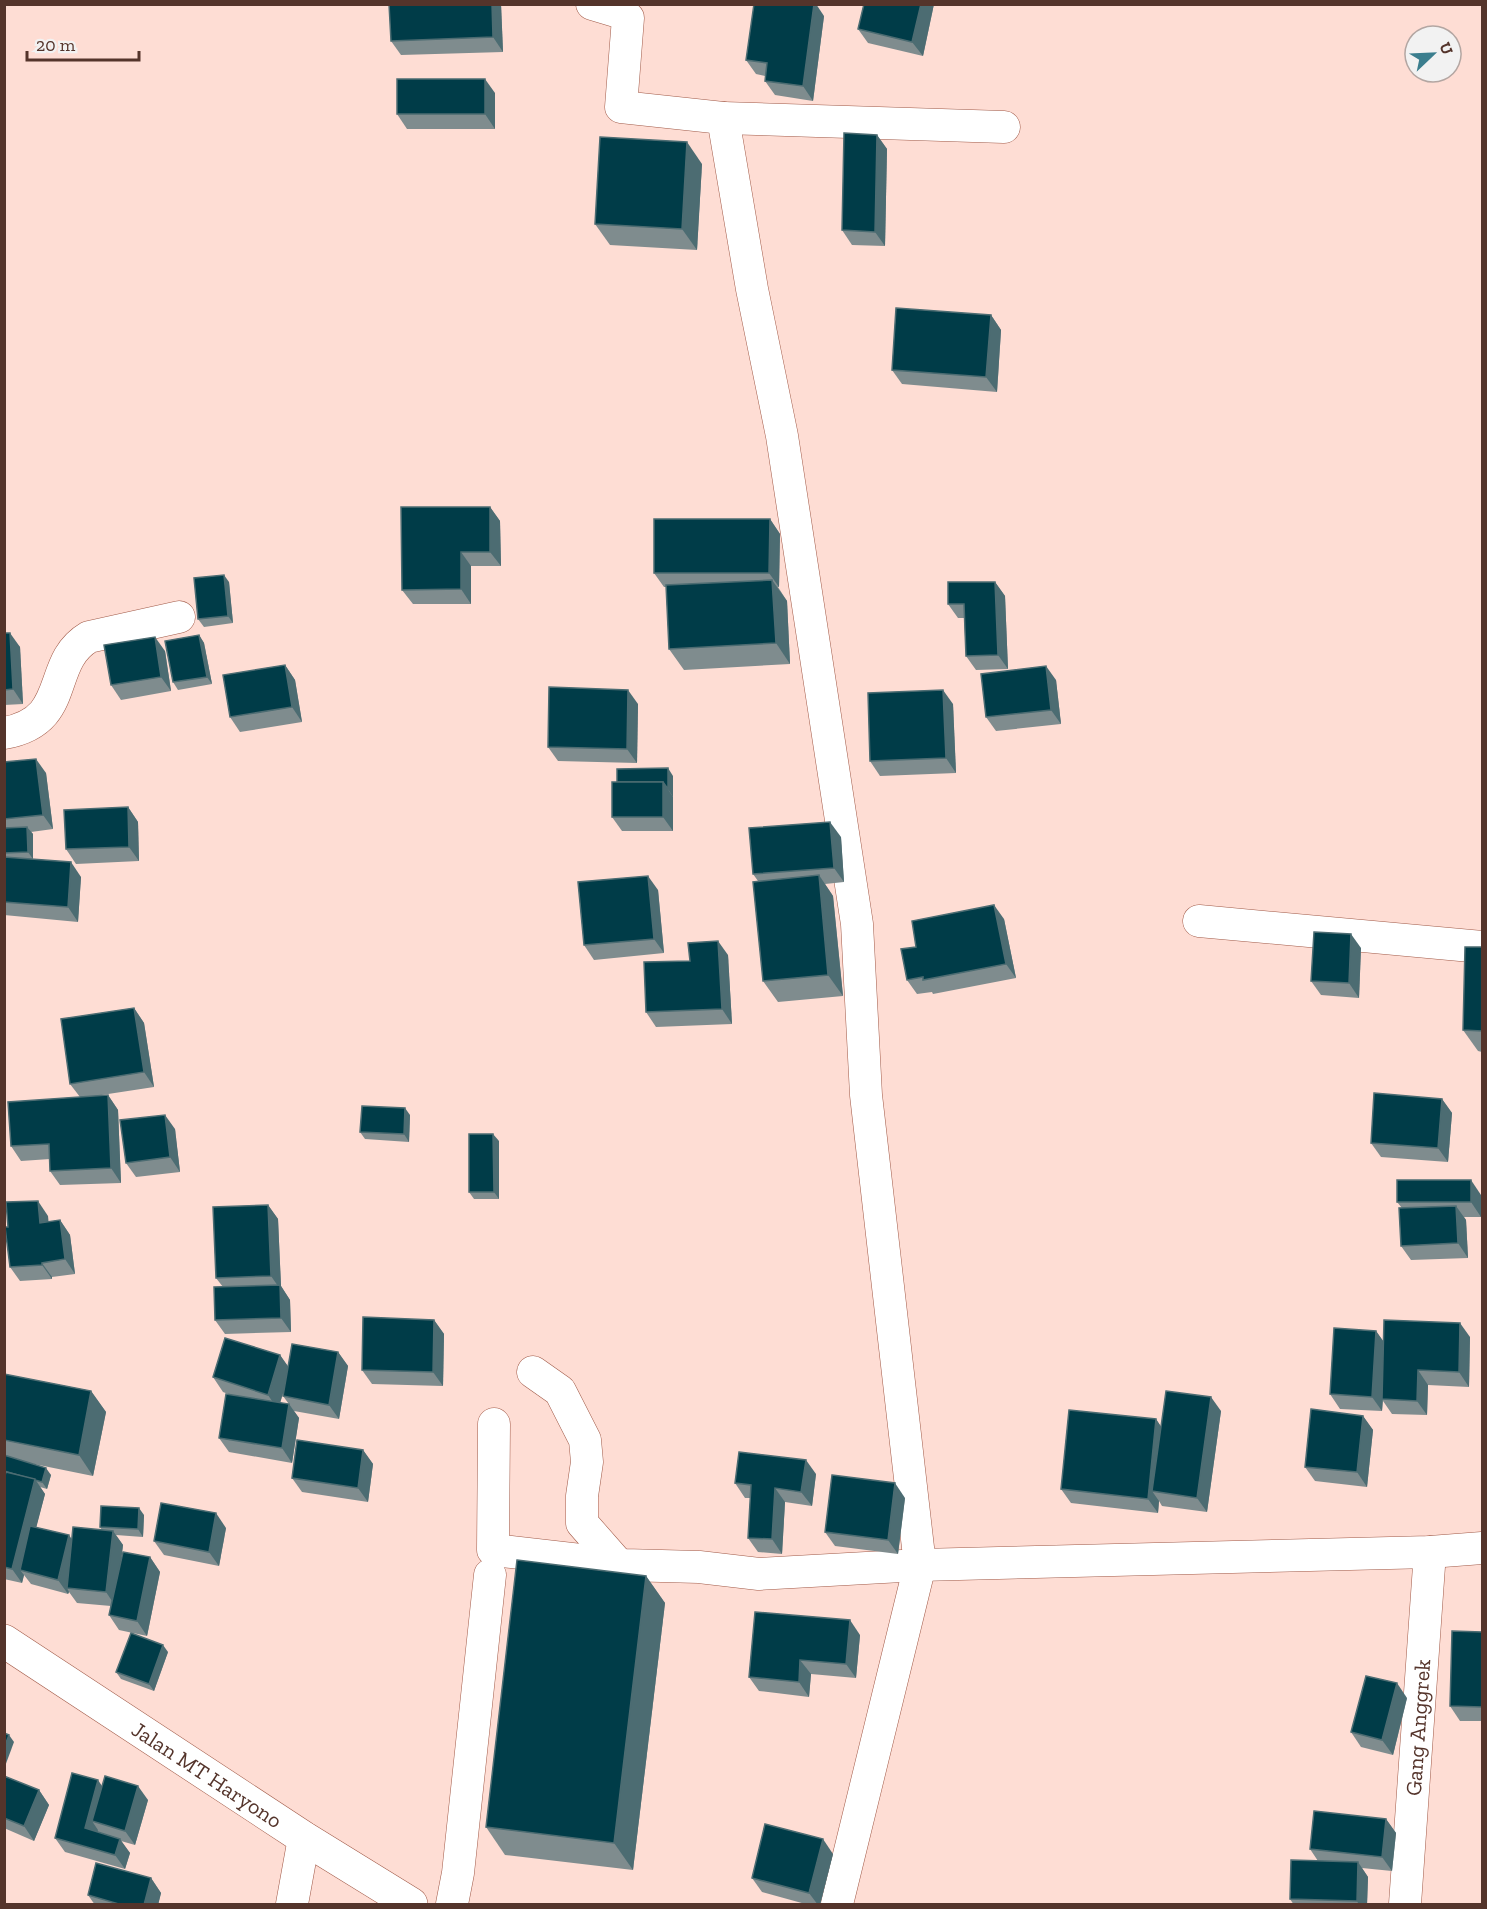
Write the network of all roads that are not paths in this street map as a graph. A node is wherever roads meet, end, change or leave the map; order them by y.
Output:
1 (592, 4) edge
2 (723, 118) junction
3 (1004, 127) dead end
4 (179, 617) dead end
5 (4, 734) edge
6 (1199, 921) dead end
7 (1482, 946) edge
8 (533, 1372) dead end
9 (494, 1424) dead end
10 (1482, 1548) edge
11 (1430, 1552) junction
12 (618, 1564) junction
13 (920, 1565) junction
14 (490, 1575) dead end
15 (4, 1641) edge
16 (304, 1838) junction
17 (292, 1905) edge
18 (411, 1905) edge
19 (452, 1905) edge
20 (837, 1905) edge
21 (1405, 1905) edge

1 - 2 street
2 - 3 street
2 - 13 street
4 - 5 street
6 - 7 street
8 - 12 street
9 - 12 street
10 - 11 street
11 - 13 street
11 - 21 street, Gang Anggrek
12 - 13 street
13 - 20 street
14 - 19 street
15 - 16 main road, Jalan MT Haryono
16 - 17 street
16 - 18 main road, Jalan MT Haryono

